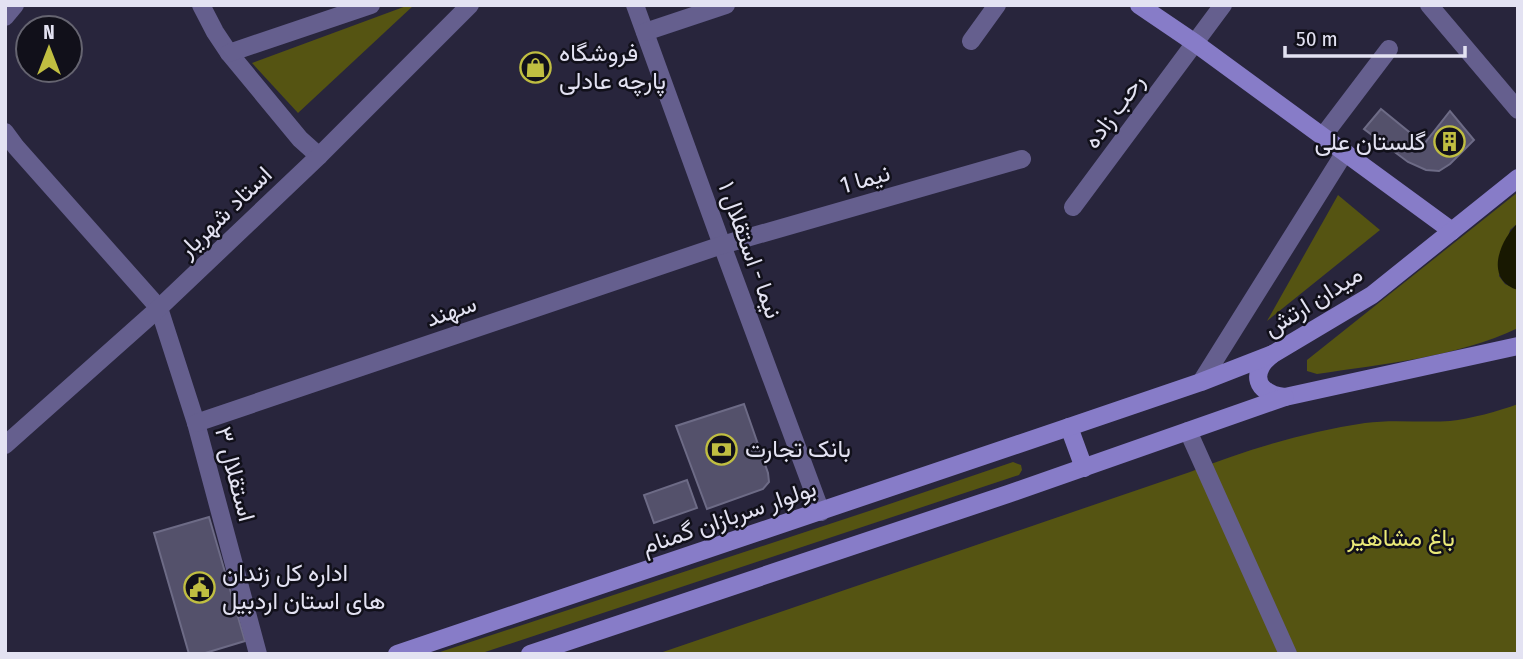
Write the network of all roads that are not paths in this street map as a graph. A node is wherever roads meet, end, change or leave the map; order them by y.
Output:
1 (15, 5) edge
2 (201, 5) edge
3 (371, 5) edge
4 (470, 5) edge
5 (635, 5) edge
6 (726, 5) edge
7 (997, 5) edge
8 (1139, 5) edge
9 (1223, 5) edge
10 (1429, 5) edge
11 (5, 18) edge
12 (645, 32) junction
13 (971, 41) dead end
14 (1195, 43) junction
15 (1389, 49) dead end
16 (229, 53) junction
17 (1518, 110) edge
18 (5, 132) edge
19 (1323, 136) junction
20 (11, 151) edge
21 (1345, 152) junction
22 (319, 156) junction
23 (1022, 159) dead end
24 (1518, 178) edge
25 (1073, 208) dead end
26 (1452, 231) junction
27 (722, 245) junction
28 (159, 308) junction
29 (1518, 345) edge
30 (1273, 354) junction
31 (1201, 382) junction
32 (1285, 397) junction
33 (196, 423) junction
34 (1069, 427) junction
35 (1188, 431) junction
36 (5, 445) edge
37 (1084, 468) junction
38 (821, 512) junction
39 (258, 654) edge
40 (397, 654) edge
41 (530, 654) edge
42 (1288, 654) edge

1 - 11 street
2 - 16 street
3 - 16 street
4 - 22 street, استاد شهریار
5 - 12 street, نیما - استقلال ۱
6 - 12 street
7 - 13 street
8 - 14 main road
9 - 14 street, رحب زاده
10 - 17 street
12 - 27 street, نیما - استقلال ۱
14 - 19 main road
14 - 25 street, رحب زاده
15 - 19 street
16 - 22 street
18 - 20 street
19 - 21 main road
20 - 28 street
21 - 26 main road
21 - 31 street
22 - 28 street, استاد شهریار
23 - 27 street, نیما 1
24 - 26 main road, میدان ارتش
26 - 30 main road, میدان ارتش
27 - 33 street, سهند
27 - 38 street, نیما - استقلال ۱
28 - 33 street, استقلال ۳
28 - 36 street, استاد شهریار
29 - 32 main road
30 - 31 main road, بولوار سربازان گمنام
30 - 32 main road, میدان ارتش
31 - 34 main road, بولوار سربازان گمنام
32 - 35 main road
33 - 39 street, استقلال ۳
34 - 37 main road
34 - 38 main road, بولوار سربازان گمنام
35 - 37 main road
35 - 42 street
37 - 41 main road
38 - 40 main road, بولوار سربازان گمنام

